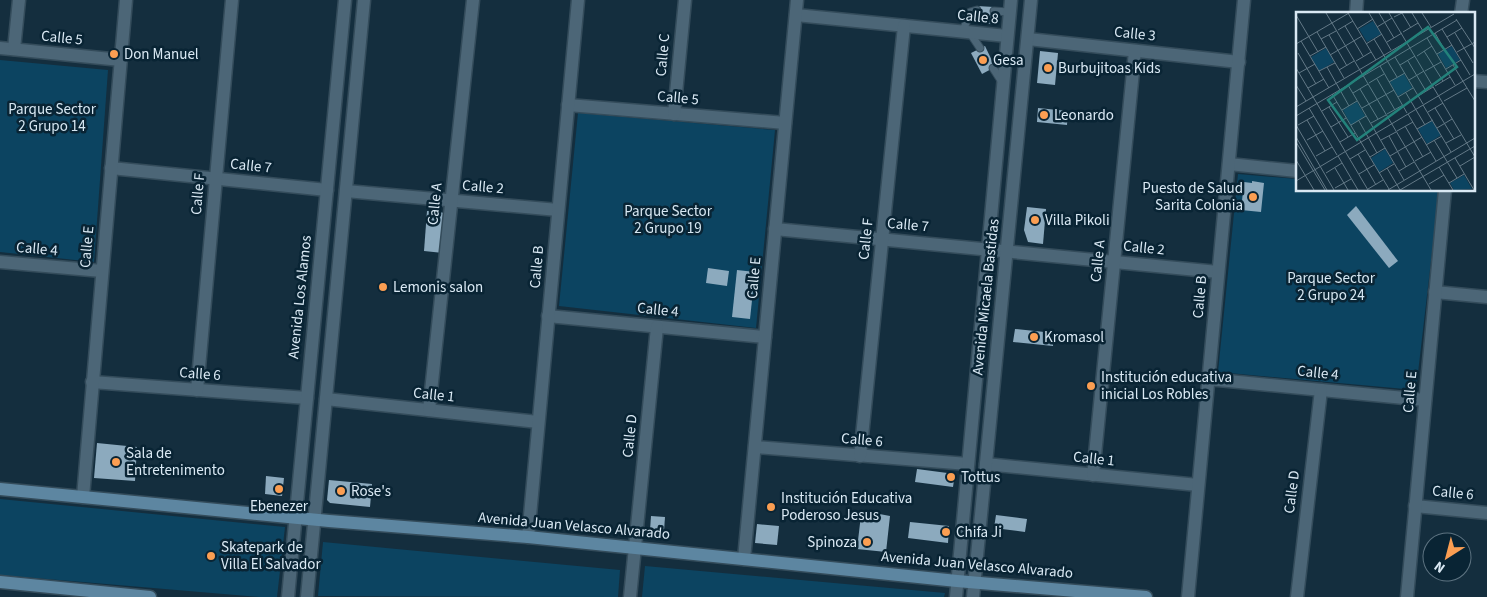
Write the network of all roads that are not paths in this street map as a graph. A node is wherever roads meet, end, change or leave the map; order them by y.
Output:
1 (19, 0) edge
2 (126, 0) edge
3 (232, 0) edge
4 (345, 0) edge
5 (364, 0) edge
6 (473, 0) edge
7 (578, 0) edge
8 (685, 0) edge
9 (797, 0) edge
10 (1031, 0) edge
11 (1244, 0) edge
12 (1010, 6) edge
13 (977, 10) dead end
14 (994, 11) dead end
15 (796, 15) junction
16 (904, 26) junction
17 (967, 32) junction
18 (1007, 36) junction
19 (1028, 39) junction
20 (0, 48) edge
21 (980, 48) dead end
22 (14, 50) junction
23 (1135, 50) junction
24 (121, 60) junction
25 (1238, 62) junction
26 (993, 68) dead end
27 (1474, 81) edge
28 (1002, 82) junction
29 (1487, 82) edge
30 (568, 105) junction
31 (674, 114) junction
32 (785, 123) junction
33 (1229, 164) junction
34 (111, 168) junction
35 (1296, 171) edge
36 (216, 178) junction
37 (327, 190) junction
38 (346, 191) junction
39 (1445, 191) edge
40 (452, 200) junction
41 (558, 210) junction
42 (775, 229) junction
43 (882, 239) junction
44 (987, 249) junction
45 (1007, 251) junction
46 (0, 262) edge
47 (1114, 262) junction
48 (102, 271) junction
49 (1218, 272) junction
50 (1436, 292) junction
51 (1487, 297) edge
52 (548, 316) junction
53 (657, 327) junction
54 (765, 337) junction
55 (1208, 379) junction
56 (92, 382) junction
57 (197, 390) junction
58 (1321, 390) junction
59 (306, 398) junction
60 (326, 399) junction
61 (1425, 400) junction
62 (430, 410) junction
63 (538, 422) junction
64 (754, 447) junction
65 (860, 456) junction
66 (968, 464) junction
67 (986, 464) junction
68 (1093, 475) junction
69 (1198, 486) junction
70 (0, 489) edge
71 (83, 497) junction
72 (1415, 506) junction
73 (1487, 513) edge
74 (294, 518) junction
75 (313, 519) junction
76 (528, 538) junction
77 (635, 548) junction
78 (744, 559) junction
79 (957, 580) junction
80 (0, 582) edge
81 (974, 582) junction
82 (71, 593) edge
83 (150, 597) edge
84 (288, 597) edge
85 (307, 597) edge
86 (630, 597) edge
87 (956, 597) edge
88 (973, 597) edge
89 (1146, 597) edge
90 (1188, 597) edge
91 (1297, 597) edge
92 (1407, 597) edge

1 - 22 street
2 - 24 street, Calle E
3 - 36 street, Calle F
4 - 37 street, Avenida Los Alamos
5 - 38 street
6 - 40 street, Calle A
7 - 30 street, Calle B
8 - 31 street, Calle C
9 - 15 street, Calle E
10 - 19 street, Avenida Micaela Bastidas
11 - 25 street, Calle B
12 - 14 lane
12 - 18 street, Avenida Micaela Bastidas
13 - 17 lane
15 - 16 street, Calle 8
15 - 32 street, Calle E
16 - 17 street, Calle 8
16 - 43 street, Calle F
17 - 18 street, Calle 8
17 - 21 lane
18 - 28 street, Avenida Micaela Bastidas
19 - 23 street, Calle 3
19 - 45 street, Avenida Micaela Bastidas
20 - 22 street, Calle 5
22 - 24 street, Calle 5
23 - 25 street, Calle 3
23 - 47 street, Calle A
24 - 34 street, Calle E
25 - 33 street, Calle B
26 - 28 lane
27 - 29 street
28 - 44 street, Avenida Micaela Bastidas
30 - 31 street, Calle 5
30 - 41 street, Calle B
31 - 32 street, Calle 5
32 - 42 street, Calle E
33 - 35 street
33 - 49 street, Calle B
34 - 36 street, Calle 7
34 - 48 street, Calle E
36 - 37 street, Calle 7
36 - 57 street, Calle F
37 - 59 street, Avenida Los Alamos
38 - 40 street, Calle 2
38 - 60 street
39 - 50 street, Calle E
40 - 41 street, Calle 2
40 - 62 street, Calle A
41 - 52 street, Calle B
42 - 43 street, Calle 7
42 - 54 street, Calle E
43 - 44 street, Calle 7
43 - 65 street, Calle F
44 - 45 street, Calle 7
44 - 66 street, Avenida Micaela Bastidas
45 - 47 street, Calle 2
45 - 67 street, Avenida Micaela Bastidas
46 - 48 street, Calle 4
47 - 49 street, Calle 2
47 - 68 street, Calle A
48 - 56 street, Calle E
49 - 55 street, Calle B
50 - 51 street
50 - 61 street, Calle E
52 - 53 street, Calle 4
52 - 63 street, Calle B
53 - 54 street, Calle 4
53 - 77 street, Calle D
54 - 64 street, Calle E
55 - 58 street, Calle 4
55 - 69 street, Calle B
56 - 57 street, Calle 6
56 - 71 street, Calle E
57 - 59 street, Calle 6
58 - 61 street, Calle 4
58 - 91 street, Calle D
59 - 74 street, Avenida Los Alamos
60 - 62 street, Calle 1
60 - 75 street
61 - 72 street, Calle E
62 - 63 street, Calle 1
63 - 76 street, Calle B
64 - 65 street, Calle 6
64 - 78 street, Calle E
65 - 66 street, Calle 6
66 - 79 street, Avenida Micaela Bastidas
67 - 68 street, Calle 1
67 - 81 street, Avenida Micaela Bastidas
68 - 69 street, Calle 1
69 - 90 street, Calle B
70 - 71 main road, Avenida Juan Velasco Alvarado
71 - 74 main road, Avenida Juan Velasco Alvarado
72 - 73 street, Calle 6
72 - 92 street, Calle E
74 - 75 main road, Avenida Juan Velasco Alvarado
74 - 84 street, Avenida Los Alamos
75 - 76 main road, Avenida Juan Velasco Alvarado
75 - 85 street
76 - 77 main road, Avenida Juan Velasco Alvarado
77 - 78 main road, Avenida Juan Velasco Alvarado
77 - 86 street
78 - 79 main road, Avenida Juan Velasco Alvarado
79 - 81 main road, Avenida Juan Velasco Alvarado
79 - 87 street, Avenida Micaela Bastidas
80 - 82 main road
81 - 88 street, Avenida Micaela Bastidas
81 - 89 main road, Avenida Juan Velasco Alvarado
82 - 83 main road

